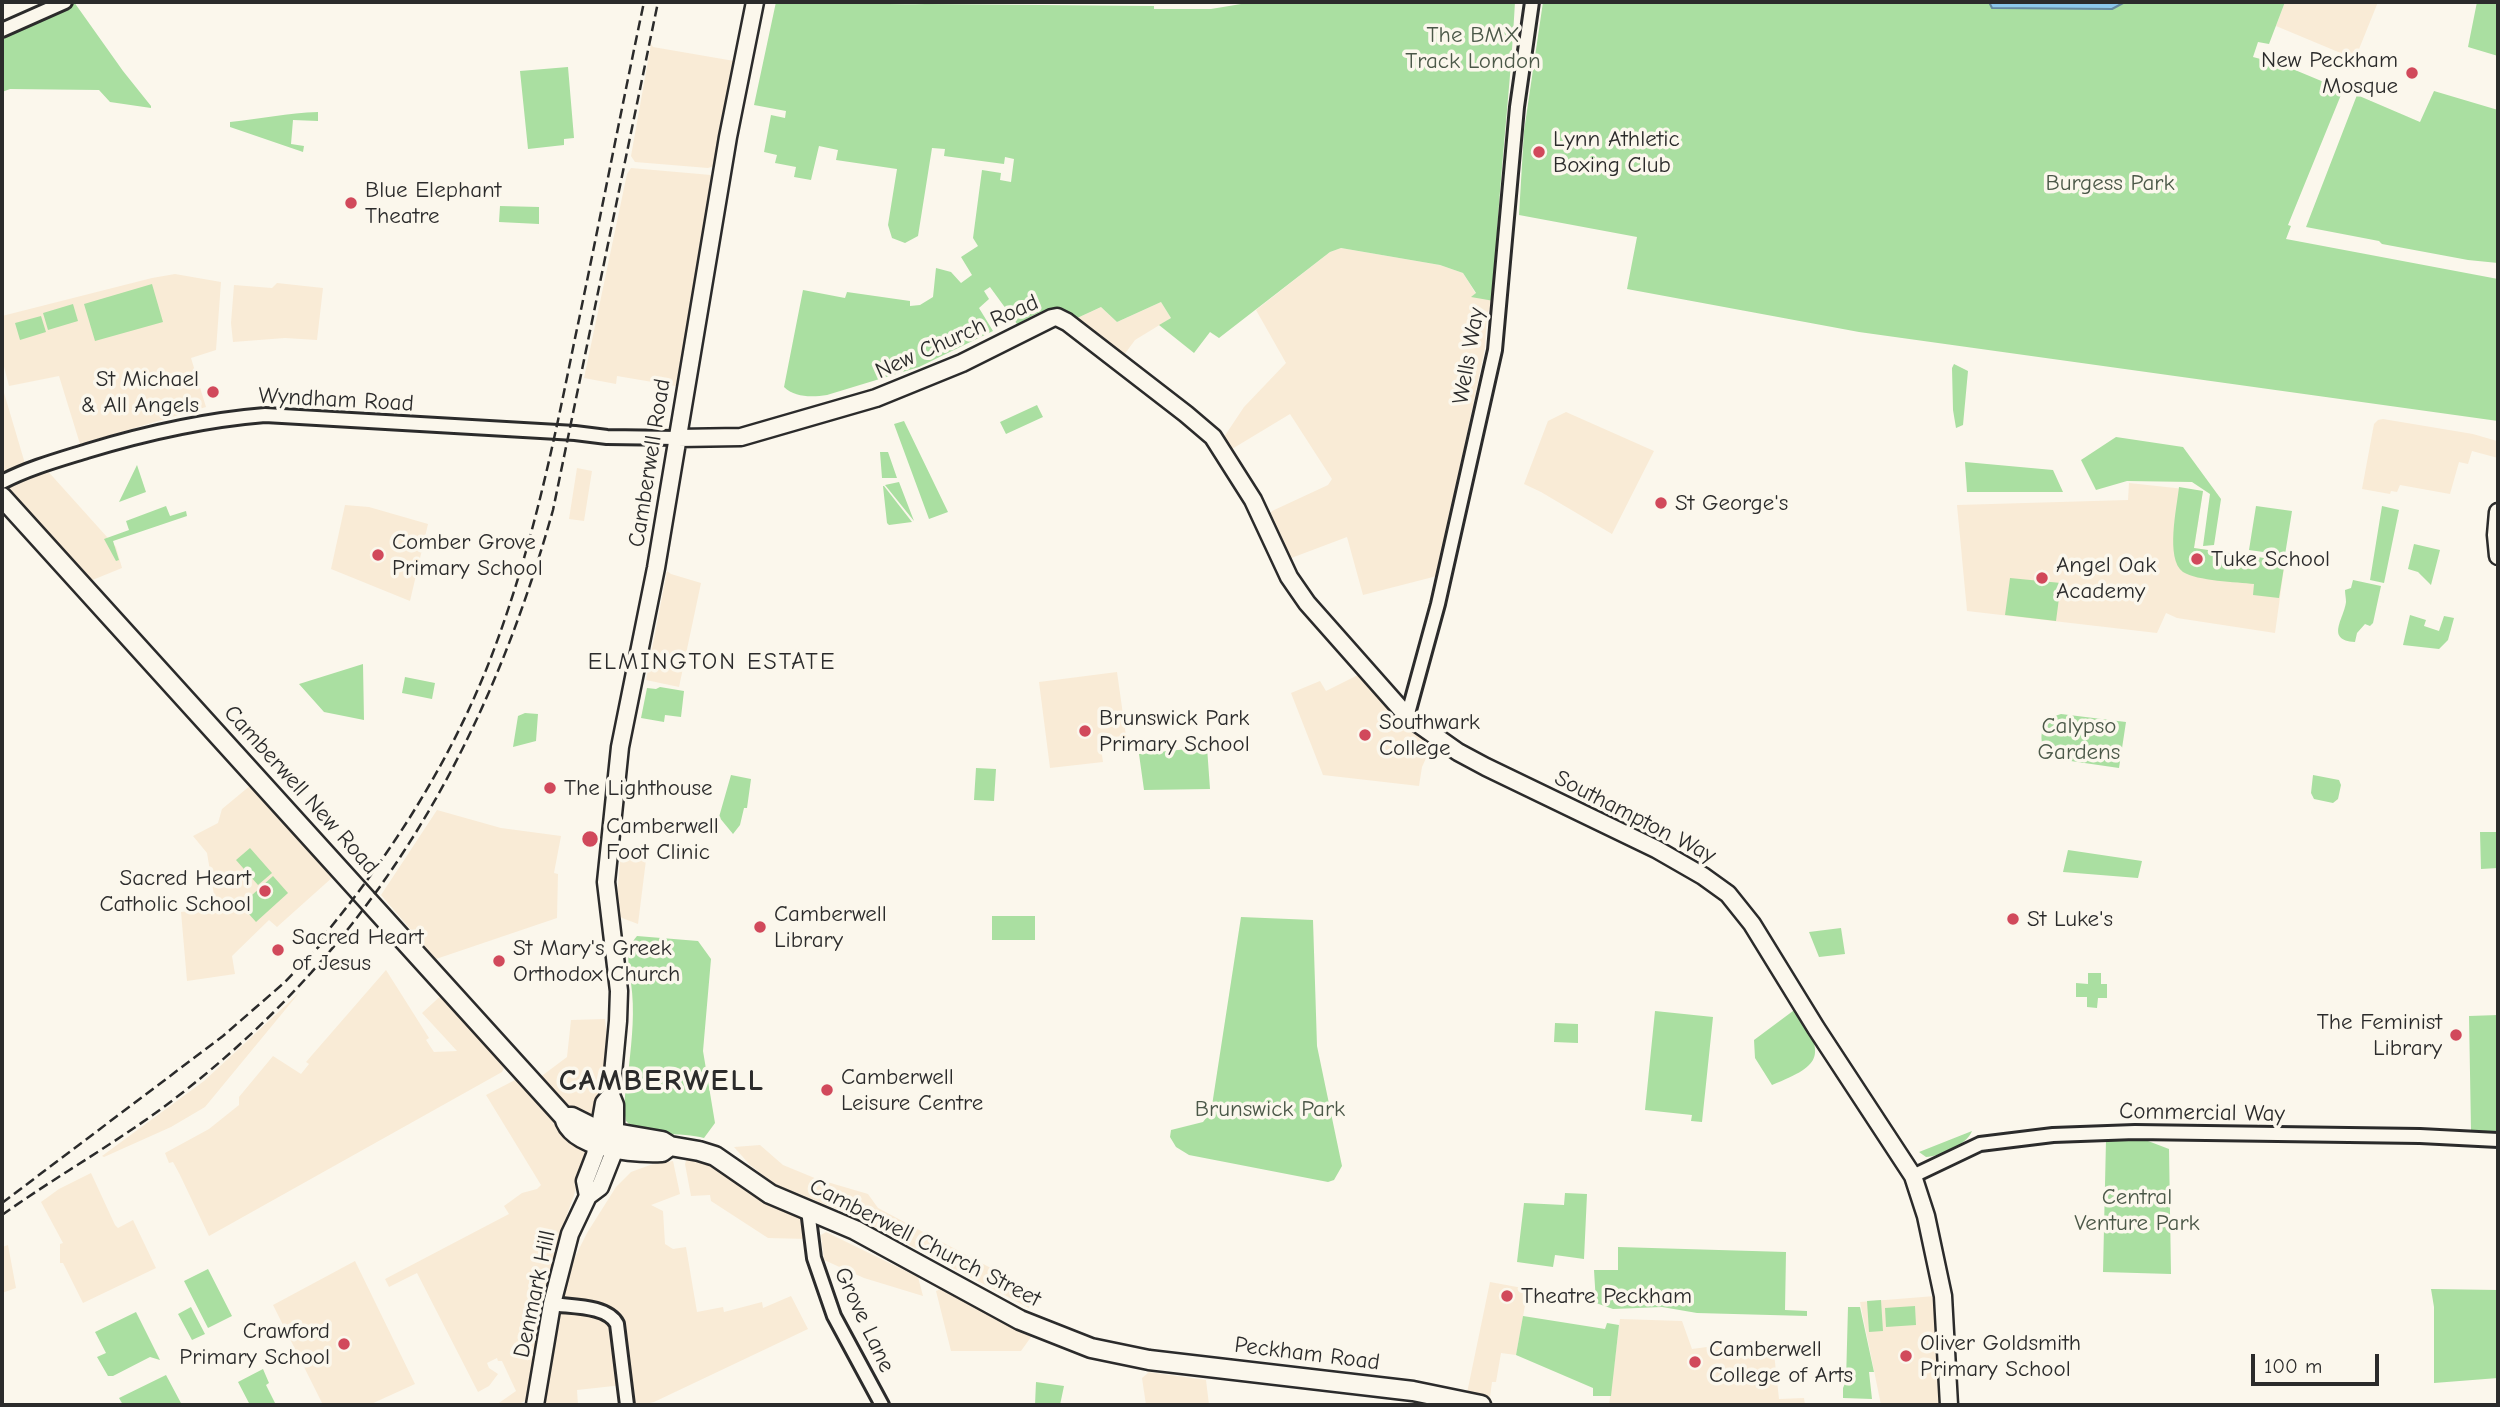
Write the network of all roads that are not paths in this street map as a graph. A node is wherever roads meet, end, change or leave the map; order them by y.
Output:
1 (65, 2) edge
2 (755, 2) edge
3 (1532, 2) edge
4 (2, 30) edge
5 (1057, 317) joint
6 (678, 438) junction
7 (2, 482) edge
8 (2, 497) edge
9 (2498, 512) edge
10 (2498, 556) edge
11 (1408, 713) junction
12 (611, 1095) junction
13 (597, 1137) junction
14 (2498, 1140) edge
15 (615, 1142) junction
16 (1913, 1176) junction
17 (588, 1196) junction
18 (808, 1210) junction
19 (552, 1304) junction
20 (1126, 1357) joint
21 (535, 1405) edge
22 (627, 1405) edge
23 (882, 1405) edge
24 (1480, 1405) edge
25 (1949, 1405) edge

1 - 4 street
2 - 6 main road, Camberwell Road
3 - 11 street, Wells Way
5 - 6 main road, New Church Road
5 - 11 main road, Southampton Way
6 - 7 street, Wyndham Road
6 - 12 main road, Camberwell Road
8 - 13 highway, Camberwell New Road
9 - 10 main road
11 - 16 main road, Southampton Way
12 - 13 main road, Denmark Hill
12 - 15 main road
13 - 15 highway, Camberwell New Road
13 - 17 main road, Denmark Hill
14 - 16 street, Commercial Way
15 - 17 main road, Denmark Hill
15 - 18 highway, Camberwell Church Street
16 - 25 main road, Southampton Way
17 - 19 main road, Denmark Hill
18 - 20 highway, Camberwell Church Street
18 - 23 street, Grove Lane
19 - 21 main road, Denmark Hill
19 - 22 street
20 - 24 highway, Peckham Road

